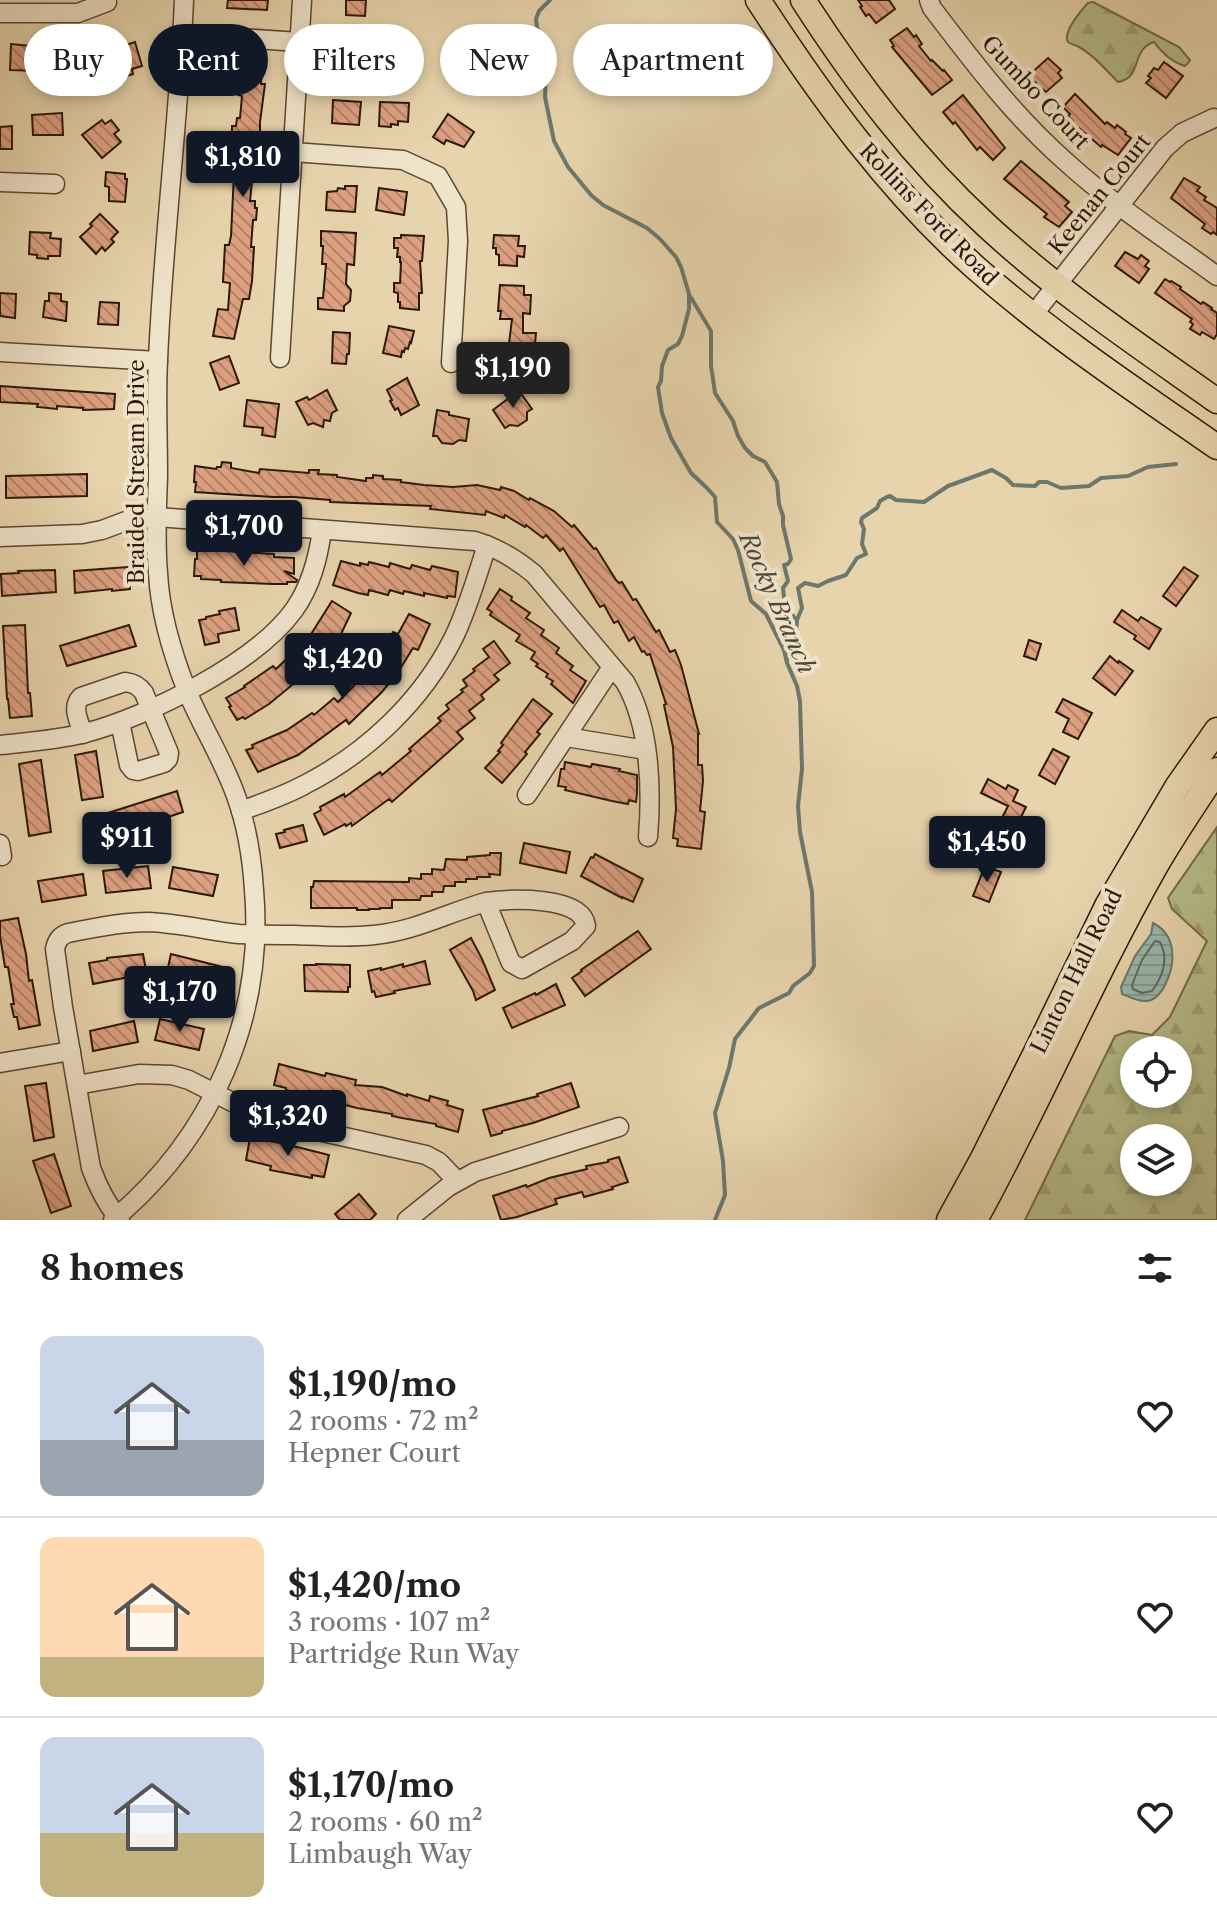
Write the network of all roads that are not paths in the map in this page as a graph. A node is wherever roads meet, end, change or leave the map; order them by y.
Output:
1 (184, 0) edge
2 (302, 0) edge
3 (758, 0) edge
4 (803, 0) edge
5 (929, 0) edge
6 (107, 2) dead end
7 (0, 13) edge
8 (183, 24) edge
9 (300, 24) edge
10 (178, 96) edge
11 (296, 96) edge
12 (1214, 118) dead end
13 (293, 152) junction
14 (0, 182) edge
15 (55, 184) dead end
16 (1119, 206) junction
17 (1217, 276) edge
18 (1056, 286) junction
19 (1033, 315) junction
20 (0, 352) edge
21 (280, 358) dead end
22 (158, 361) junction
23 (451, 363) dead end
24 (1217, 401) edge
25 (1217, 447) edge
26 (157, 517) junction
27 (322, 530) junction
28 (0, 537) edge
29 (487, 545) junction
30 (612, 667) junction
31 (187, 691) junction
32 (151, 708) junction
33 (120, 722) junction
34 (1217, 730) edge
35 (83, 734) junction
36 (566, 737) junction
37 (0, 745) edge
38 (646, 750) junction
39 (1217, 770) edge
40 (527, 795) dead end
41 (241, 811) junction
42 (648, 837) dead end
43 (486, 902) junction
44 (256, 934) junction
45 (71, 1051) junction
46 (0, 1063) edge
47 (77, 1085) junction
48 (215, 1093) junction
49 (619, 1127) dead end
50 (457, 1181) junction
51 (116, 1219) edge
52 (407, 1220) edge
53 (949, 1220) edge
54 (975, 1220) edge

1 - 8 street, Braided Stream Drive
2 - 9 street
3 - 19 main road, Rollins Ford Road
4 - 18 main road, Rollins Ford Road
5 - 16 street, Gumbo Court
6 - 7 street
10 - 22 street, Braided Stream Drive
11 - 13 street
12 - 16 street, Keenan Court
13 - 21 street
13 - 23 street
14 - 15 street
16 - 17 street, Gumbo Court
16 - 18 street, Keenan Court
18 - 19 street, Keenan Court
18 - 24 main road, Rollins Ford Road
19 - 25 main road, Rollins Ford Road
20 - 22 street
22 - 26 street, Braided Stream Drive
26 - 27 street
26 - 28 street
26 - 31 street, Braided Stream Drive
27 - 29 street
27 - 31 street
29 - 30 street
29 - 41 street
30 - 36 street
30 - 38 street
31 - 32 street
31 - 41 street, Braided Stream Drive
32 - 33 street
32 - 33 street
32 - 35 street
33 - 35 street
34 - 53 main road, Linton Hall Road
35 - 37 street
36 - 38 street
36 - 40 street
38 - 42 street
39 - 54 main road, Linton Hall Road
41 - 44 street, Braided Stream Drive
43 - 43 street
43 - 44 street
44 - 45 street
44 - 48 street, Braided Stream Drive
45 - 46 street
45 - 47 street
47 - 48 street
47 - 51 street
48 - 50 street
48 - 51 street, Braided Stream Drive
49 - 50 street
50 - 52 street

